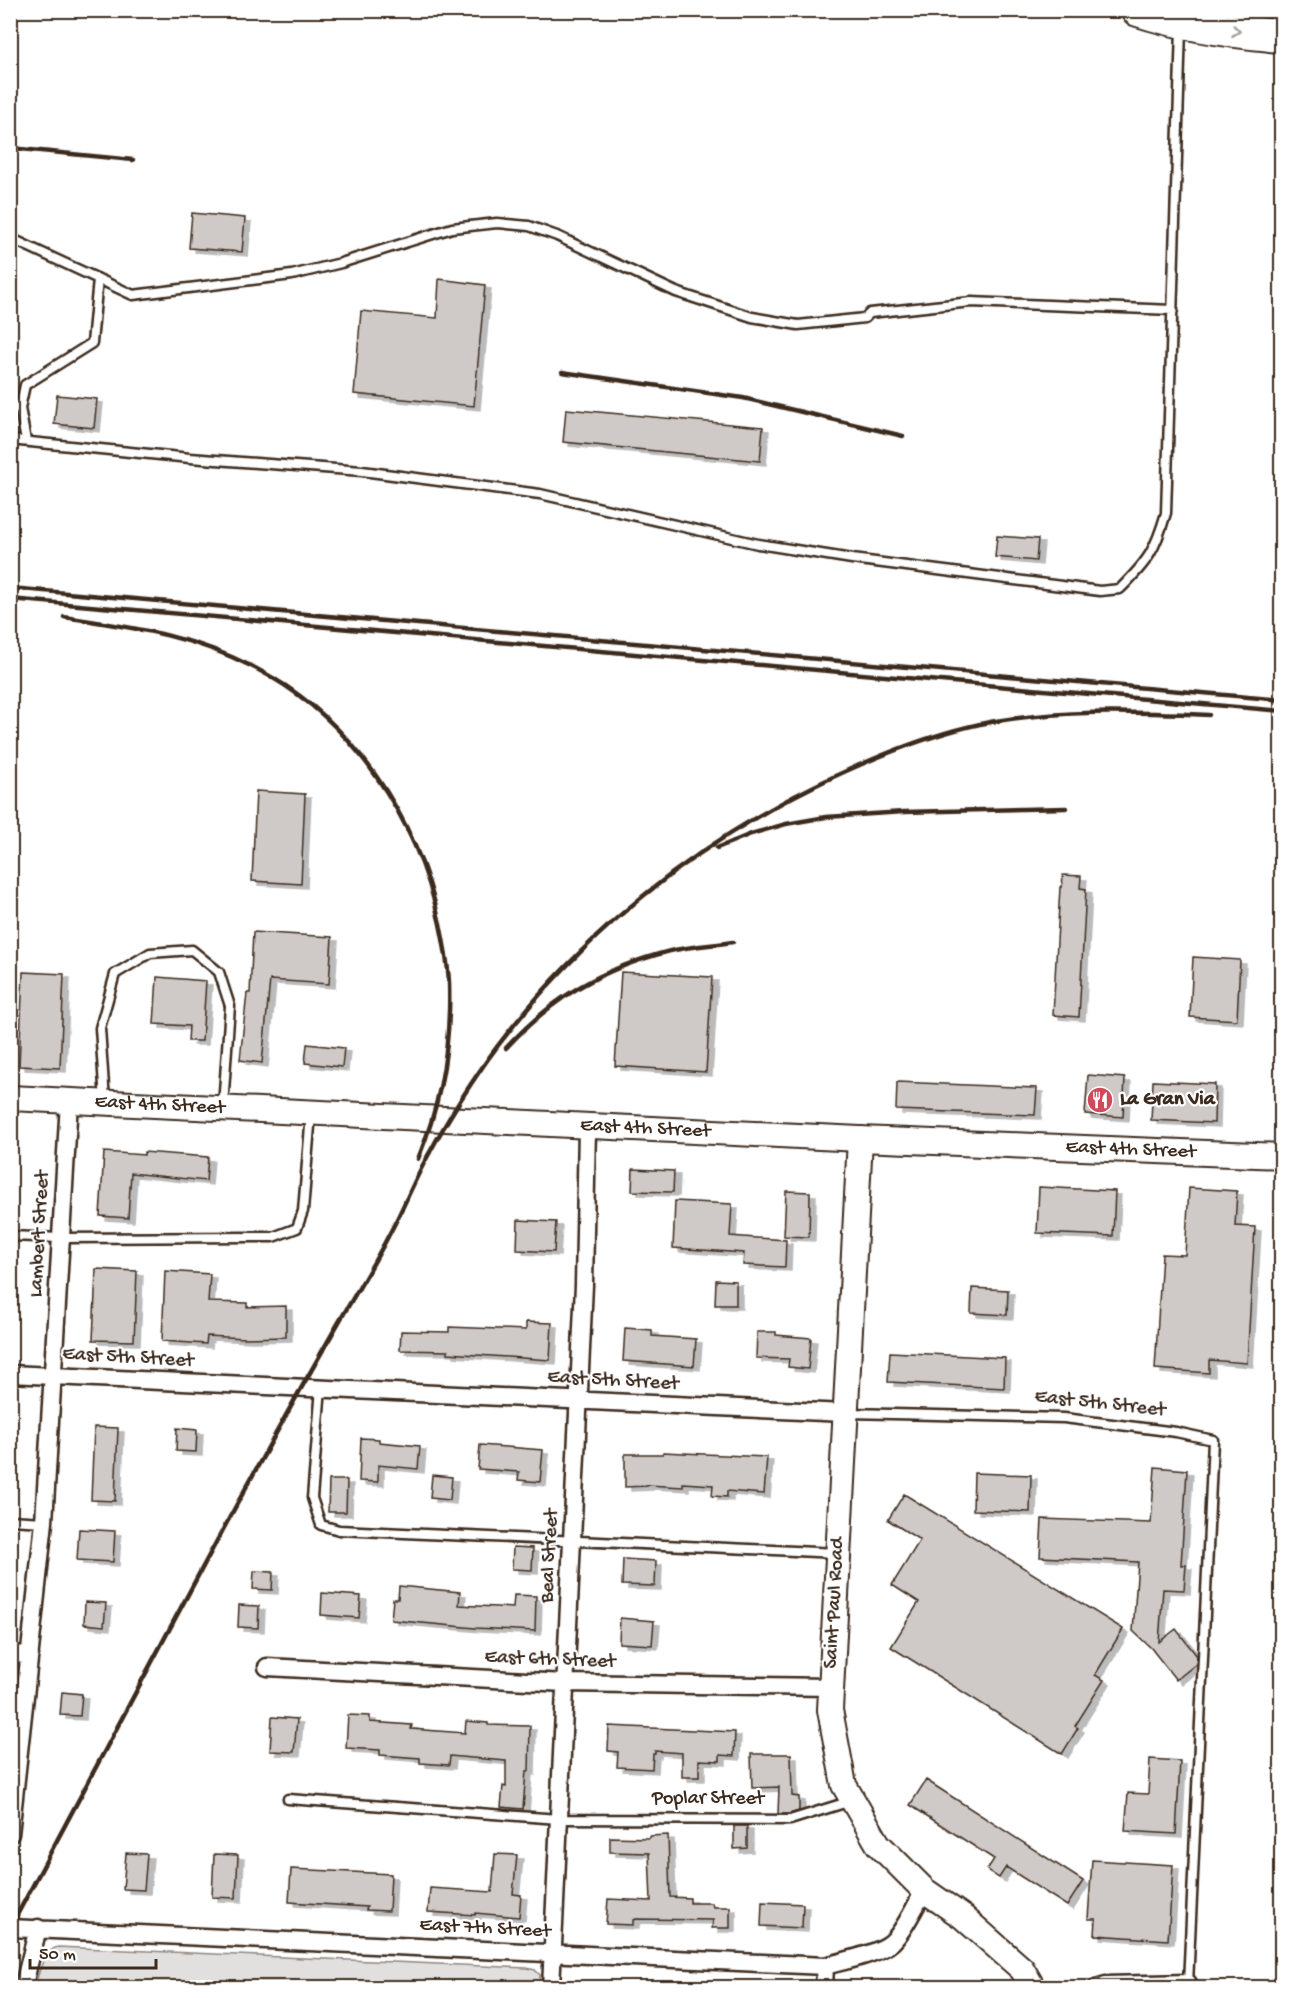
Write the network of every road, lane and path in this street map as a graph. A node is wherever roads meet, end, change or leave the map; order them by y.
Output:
1 (1138, 10) edge
2 (1181, 21) junction
3 (1281, 36) edge
4 (10, 238) edge
5 (98, 279) junction
6 (1173, 309) junction
7 (15, 408) edge
8 (10, 440) edge
9 (26, 441) junction
10 (10, 1098) edge
11 (69, 1102) junction
12 (105, 1104) junction
13 (223, 1110) junction
14 (311, 1114) junction
15 (587, 1127) junction
16 (860, 1139) junction
17 (1281, 1156) edge
18 (10, 1236) edge
19 (61, 1238) junction
20 (10, 1374) edge
21 (53, 1376) junction
22 (321, 1388) junction
23 (579, 1400) junction
24 (845, 1413) junction
25 (10, 1520) edge
26 (44, 1522) junction
27 (572, 1541) junction
28 (838, 1553) junction
29 (10, 1654) edge
30 (30, 1655) junction
31 (267, 1667) dead end
32 (565, 1683) junction
33 (831, 1687) junction
34 (13, 1791) edge
35 (288, 1799) dead end
36 (853, 1801) junction
37 (559, 1819) junction
38 (10, 1834) edge
39 (924, 1890) junction
40 (10, 1928) edge
41 (38, 1928) junction
42 (553, 1953) junction
43 (825, 1966) junction
44 (1189, 1985) edge
45 (23, 1988) edge
46 (550, 1988) edge
47 (824, 1988) edge
48 (1033, 1988) edge
49 (1096, 1988) edge

1 - 2 highway
2 -> 3 highway
2 - 6 lane
4 - 5 lane
5 - 6 lane
5 - 7 lane
6 - 9 lane
7 - 9 lane
8 - 9 lane
10 - 11 main road, East 4th Street
11 - 12 main road, East 4th Street
11 - 19 street, Lambert Street
12 - 13 main road, East 4th Street
12 - 13 lane
13 - 14 main road, East 4th Street
14 - 15 main road, East 4th Street
14 - 19 lane
15 - 16 main road, East 4th Street
15 - 23 street, Beal Street
16 - 17 main road, East 4th Street
16 - 24 main road, Saint Paul Road
18 - 19 lane
19 - 21 street, Lambert Street
20 - 21 street, East 5th Street
21 - 22 street, East 5th Street
21 - 26 street, Lambert Street
22 - 23 street, East 5th Street
22 - 27 lane
23 - 24 street, East 5th Street
23 - 27 street, Beal Street
24 - 28 main road, Saint Paul Road
24 - 44 lane, East 5th Street
25 - 26 lane
26 - 30 street, Lambert Street
27 - 28 lane
27 - 32 street, Beal Street
28 - 33 main road, Saint Paul Road
29 - 30 street
30 - 34 street, Lambert Street
31 - 32 street, East 6th Street
32 - 33 street, East 6th Street
32 - 37 street, Beal Street
33 - 36 main road, Saint Paul Road
34 - 38 street, Lambert Street
35 - 37 lane, Poplar Street
36 - 37 lane, Poplar Street
36 - 39 main road, Saint Paul Road
37 - 42 street, Beal Street
39 - 43 street, East 7th Street
39 - 48 main road, Saint Paul Road
40 - 41 street, East 7th Street
41 - 42 street, East 7th Street
41 - 45 street
42 - 43 street, East 7th Street
42 - 46 street, Beal Street
43 - 47 street
44 - 49 street

